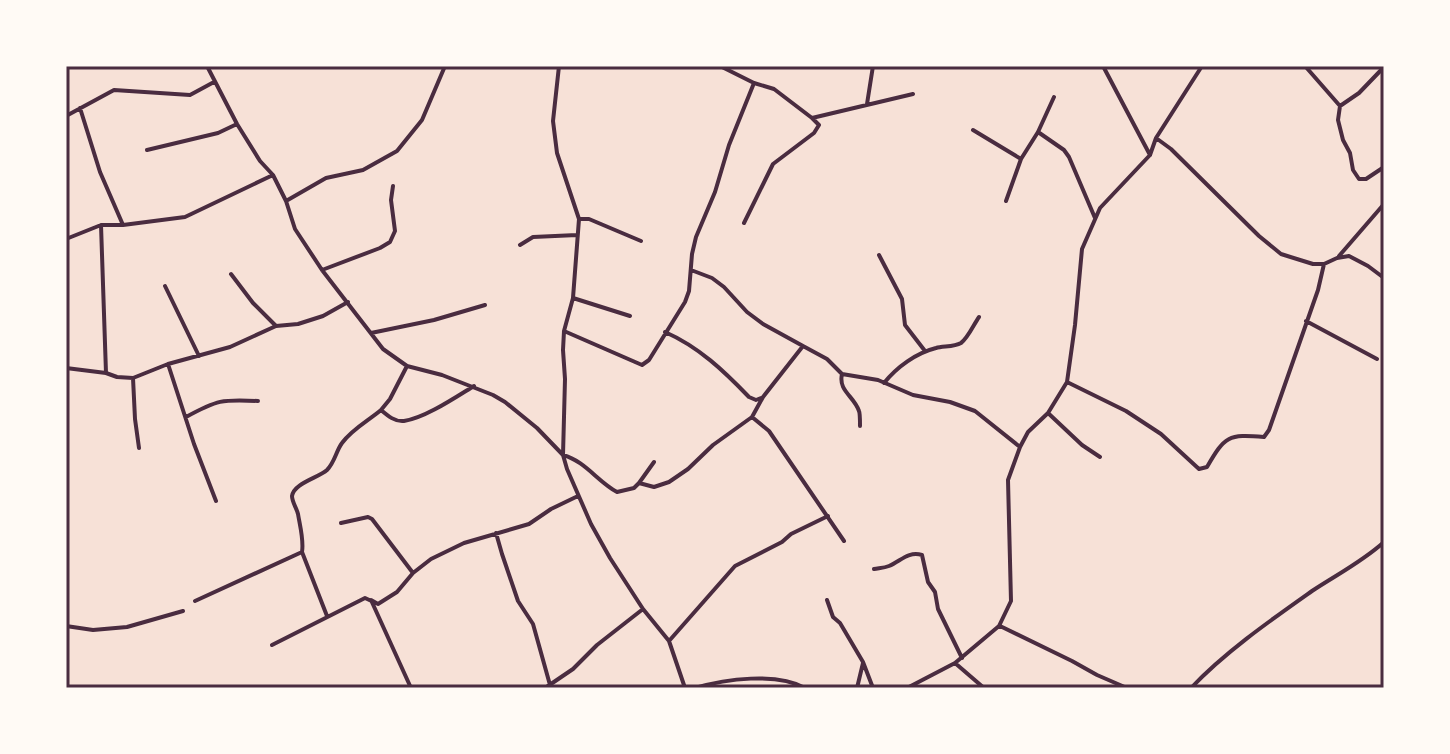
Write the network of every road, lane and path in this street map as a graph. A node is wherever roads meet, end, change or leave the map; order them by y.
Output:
1 (445, 66) edge
2 (559, 66) edge
3 (720, 66) edge
4 (873, 66) edge
5 (1103, 66) edge
6 (1202, 66) edge
7 (1305, 66) edge
8 (209, 67) edge
9 (1384, 67) edge
10 (214, 82) junction
11 (754, 83) junction
12 (913, 94) dead end
13 (1054, 97) dead end
14 (867, 104) junction
15 (1340, 106) junction
16 (80, 108) junction
17 (66, 116) edge
18 (812, 118) junction
19 (237, 124) junction
20 (973, 130) dead end
21 (1038, 132) junction
22 (1156, 138) junction
23 (147, 150) dead end
24 (1150, 155) junction
25 (1021, 159) junction
26 (1384, 167) edge
27 (273, 175) junction
28 (393, 186) dead end
29 (286, 201) junction
30 (1006, 201) dead end
31 (1384, 204) edge
32 (1095, 218) junction
33 (579, 219) junction
34 (744, 223) dead end
35 (101, 225) junction
36 (123, 225) junction
37 (577, 235) junction
38 (66, 239) edge
39 (641, 241) dead end
40 (520, 245) dead end
41 (879, 255) dead end
42 (1337, 258) junction
43 (1324, 264) junction
44 (322, 270) junction
45 (691, 270) junction
46 (231, 274) dead end
47 (1384, 278) edge
48 (165, 286) dead end
49 (573, 298) junction
50 (348, 302) junction
51 (485, 305) dead end
52 (630, 316) dead end
53 (979, 317) dead end
54 (1306, 321) junction
55 (276, 326) junction
56 (564, 331) junction
57 (665, 332) junction
58 (371, 333) junction
59 (803, 346) junction
60 (925, 351) junction
61 (199, 356) junction
62 (1377, 359) dead end
63 (168, 364) junction
64 (407, 366) junction
65 (66, 368) edge
66 (106, 373) junction
67 (842, 374) junction
68 (133, 378) junction
69 (1067, 382) junction
70 (884, 383) junction
71 (474, 386) junction
72 (763, 397) junction
73 (258, 401) dead end
74 (381, 410) junction
75 (1048, 413) junction
76 (186, 417) junction
77 (752, 417) junction
78 (860, 426) dead end
79 (1020, 447) junction
80 (139, 448) dead end
81 (563, 455) junction
82 (1100, 457) dead end
83 (654, 462) dead end
84 (639, 483) junction
85 (578, 496) junction
86 (216, 501) dead end
87 (828, 516) junction
88 (341, 523) dead end
89 (496, 533) junction
90 (844, 541) dead end
91 (1384, 542) edge
92 (302, 552) junction
93 (874, 569) dead end
94 (413, 573) junction
95 (827, 600) dead end
96 (195, 601) dead end
97 (378, 604) junction
98 (643, 609) junction
99 (183, 611) dead end
100 (327, 616) junction
101 (66, 626) edge
102 (999, 626) junction
103 (669, 641) junction
104 (272, 645) dead end
105 (962, 658) junction
106 (863, 662) junction
107 (955, 663) junction
108 (548, 686) edge
109 (411, 688) edge
110 (685, 688) edge
111 (695, 688) edge
112 (805, 688) edge
113 (857, 688) edge
114 (873, 688) edge
115 (907, 688) edge
116 (984, 688) edge
117 (1127, 688) edge
118 (1191, 688) edge

1 - 29 street
2 - 33 street
3 - 11 street
4 - 14 street
5 - 24 street
6 - 22 street
7 - 15 street
8 - 10 street
9 - 15 street
10 - 16 street
10 - 19 street
11 - 18 street
11 - 45 street
12 - 14 street
13 - 21 street
14 - 18 street
15 - 26 street
16 - 17 street
16 - 36 street
18 - 34 street
19 - 23 street
19 - 27 street
20 - 25 street
21 - 25 street
21 - 32 street
22 - 24 street
22 - 43 street
24 - 32 street
25 - 30 street
27 - 29 street
27 - 36 street
28 - 44 street
29 - 44 street
31 - 42 street
32 - 69 street
33 - 37 street
33 - 39 street
35 - 36 street
35 - 38 street
35 - 66 street
37 - 40 street
37 - 49 street
41 - 60 street
42 - 43 street
42 - 47 street
43 - 54 street
44 - 50 street
45 - 57 street
45 - 59 street
46 - 55 street
48 - 61 street
49 - 52 street
49 - 56 street
50 - 55 street
50 - 58 street
51 - 58 street
53 - 60 street
54 - 62 street
54 - 69 street
55 - 61 street
56 - 57 street
56 - 81 street
57 - 72 street
58 - 64 street
59 - 67 street
59 - 72 street
60 - 70 street
61 - 63 street
63 - 68 street
63 - 76 street
64 - 71 street
64 - 74 street
65 - 66 street
66 - 68 street
67 - 70 street
67 - 78 street
68 - 80 street
69 - 75 street
70 - 79 street
71 - 74 street
71 - 81 street
72 - 77 street
73 - 76 street
74 - 92 street
75 - 79 street
75 - 82 street
76 - 86 street
77 - 84 street
77 - 87 street
79 - 102 street
81 - 84 street
81 - 85 street
83 - 84 street
85 - 89 street
85 - 98 street
87 - 90 street
87 - 103 street
88 - 94 street
89 - 94 street
89 - 108 street
91 - 118 street
92 - 96 street
92 - 100 street
93 - 105 street
94 - 97 street
95 - 106 street
97 - 100 street
97 - 109 street
98 - 103 street
98 - 108 street
99 - 101 street
100 - 104 street
102 - 105 street
102 - 117 street
103 - 110 street
105 - 107 street
106 - 113 street
106 - 114 street
107 - 115 street
107 - 116 street
111 - 112 street

